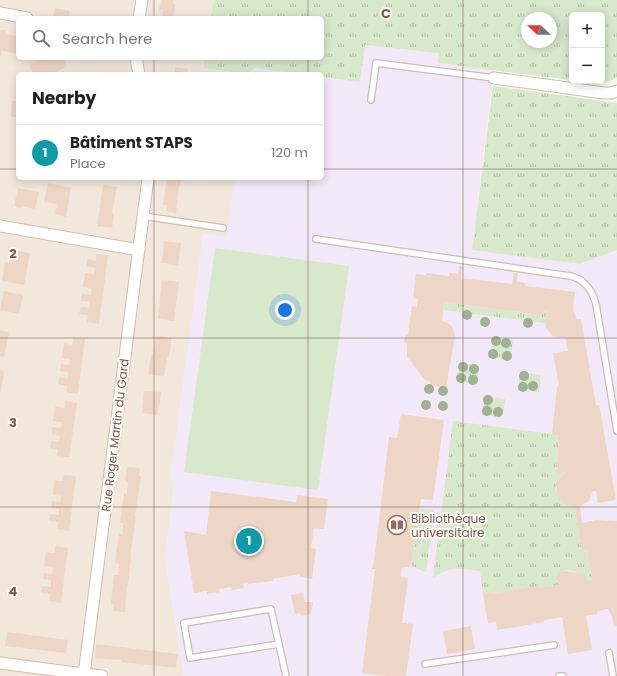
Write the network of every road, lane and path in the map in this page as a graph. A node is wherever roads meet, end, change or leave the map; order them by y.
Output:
1 (142, 0) edge
2 (0, 13) edge
3 (16, 16) edge
4 (139, 16) edge
5 (136, 60) edge
6 (139, 72) edge
7 (494, 78) joint
8 (617, 91) edge
9 (371, 100) dead end
10 (148, 180) edge
11 (143, 216) junction
12 (0, 226) edge
13 (223, 228) dead end
14 (316, 239) dead end
15 (139, 250) junction
16 (617, 431) edge
17 (279, 644) junction
18 (554, 645) dead end
19 (609, 653) dead end
20 (0, 663) edge
21 (425, 664) dead end
22 (84, 674) junction
23 (102, 676) edge
24 (286, 676) edge
25 (559, 676) edge
26 (563, 676) edge
27 (613, 676) edge

1 - 4 street
2 - 3 street
5 - 6 street
7 - 8 street
7 - 9 lane
10 - 11 street, Rue Roger Martin du Gard
11 - 13 lane
11 - 15 street, Rue Roger Martin du Gard
12 - 15 street
14 - 16 lane
15 - 22 street, Rue Roger Martin du Gard
17 - 17 lane
17 - 24 lane
18 - 21 lane
19 - 27 lane
20 - 22 street
22 - 23 street
25 - 26 lane

